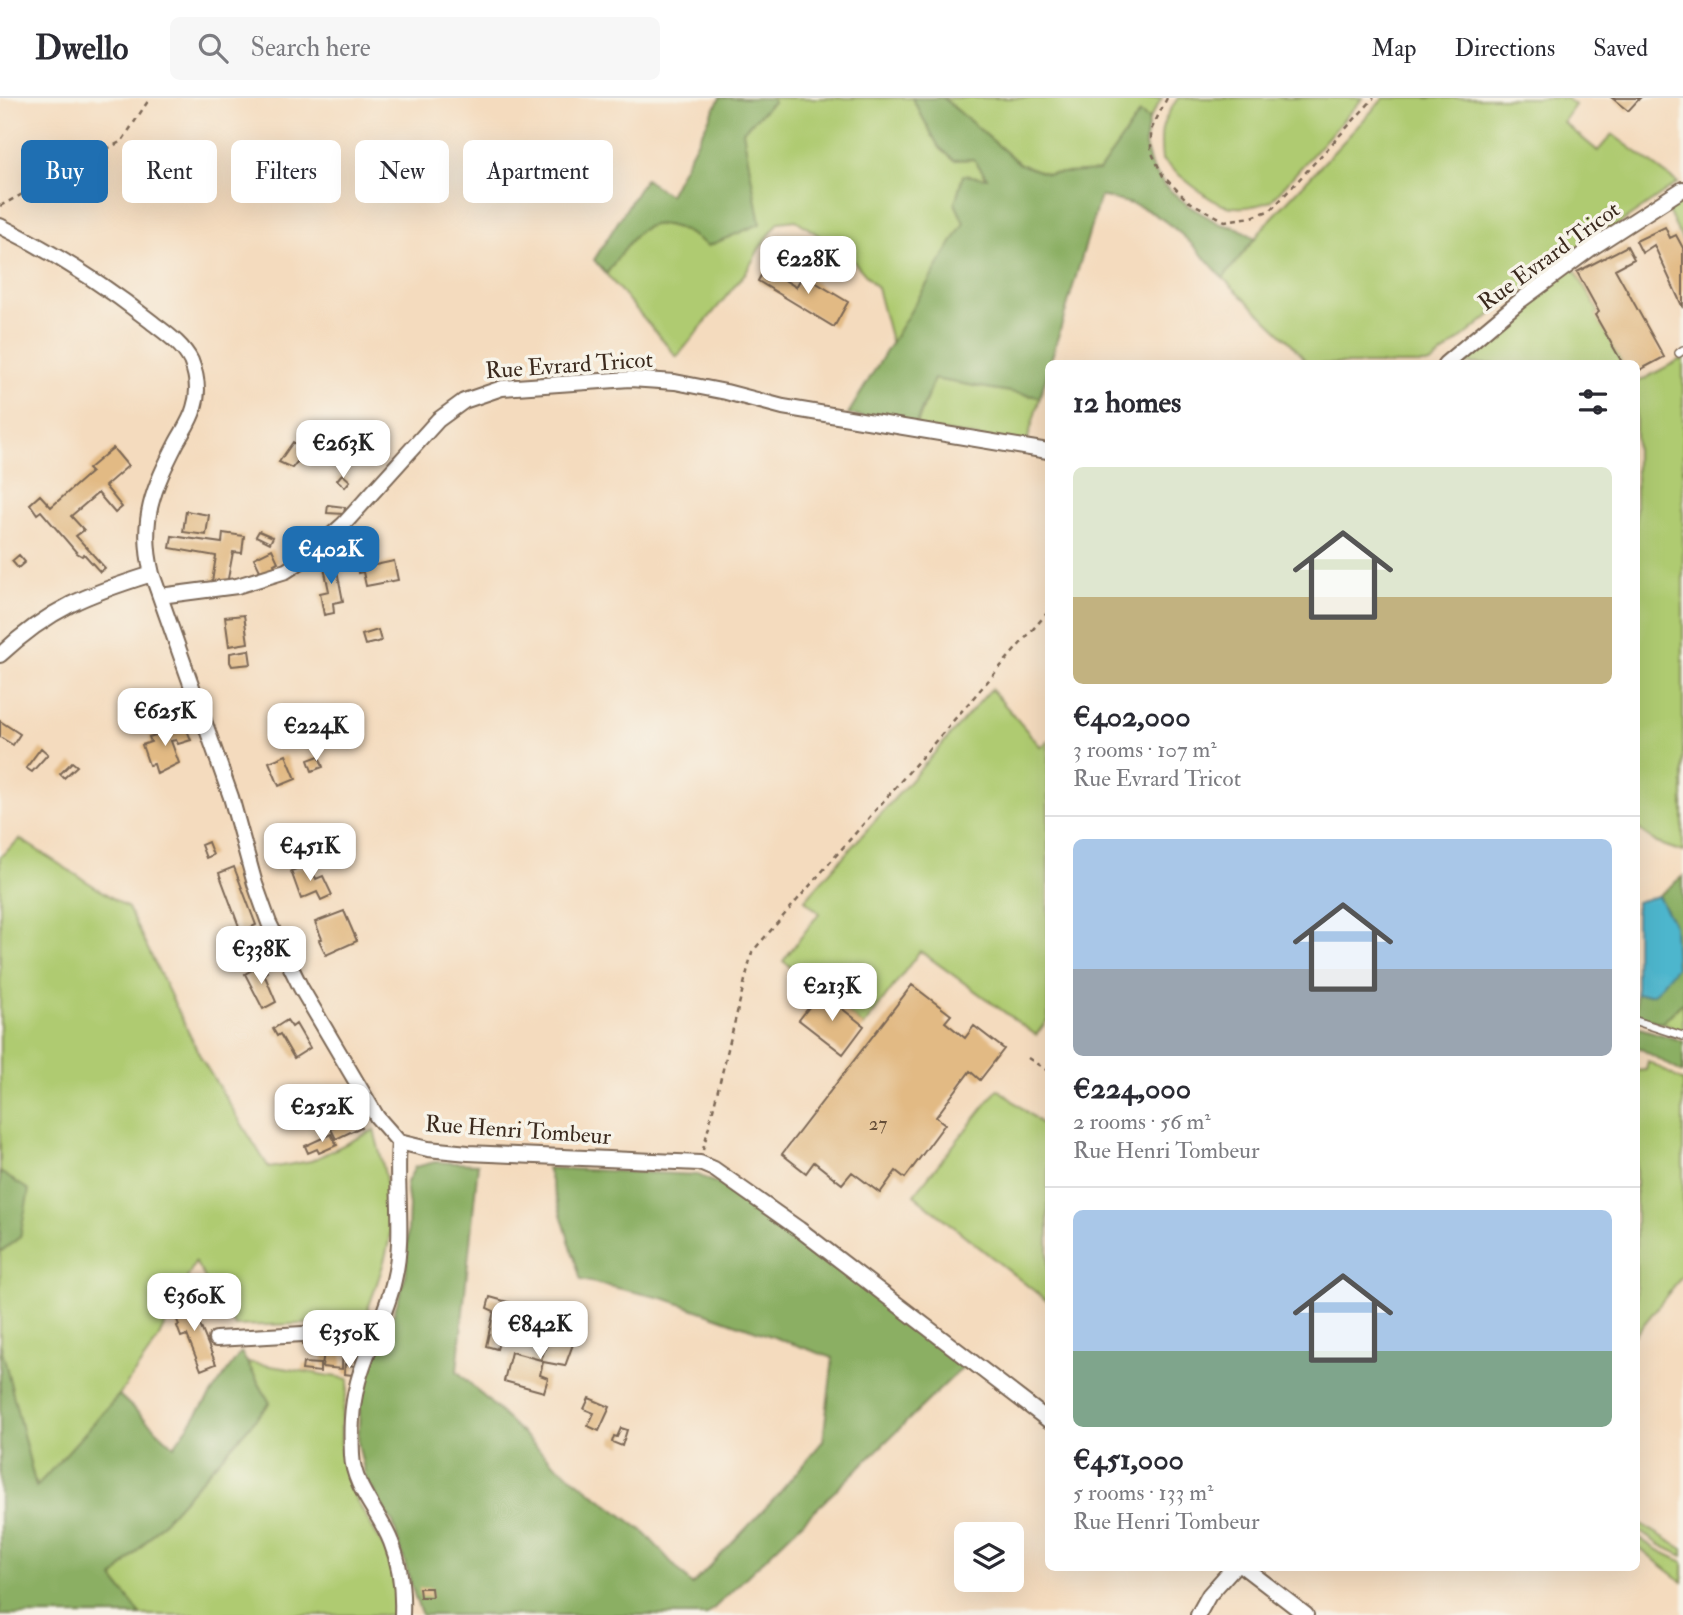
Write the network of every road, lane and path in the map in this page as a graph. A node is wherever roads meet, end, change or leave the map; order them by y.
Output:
1 (150, 98) edge
2 (1167, 98) edge
3 (1374, 98) edge
4 (1683, 189) edge
5 (0, 206) edge
6 (0, 226) edge
7 (1450, 360) edge
8 (1045, 451) edge
9 (152, 574) junction
10 (160, 596) junction
11 (1045, 615) edge
12 (0, 655) edge
13 (1640, 1022) edge
14 (1683, 1036) edge
15 (1028, 1058) dead end
16 (1045, 1069) edge
17 (399, 1142) junction
18 (700, 1163) junction
19 (375, 1333) junction
20 (216, 1339) dead end
21 (1045, 1418) edge
22 (1231, 1571) edge
23 (1249, 1571) edge
24 (402, 1615) edge
25 (1198, 1615) edge
26 (1306, 1615) edge

1 - 5 path
2 - 3 path
4 - 7 street, Rue Evrard Tricot
6 - 9 street, Rue Henri Tombeur
8 - 10 street, Rue Evrard Tricot
9 - 10 street, Rue Henri Tombeur
9 - 12 street
10 - 17 street, Rue Henri Tombeur
11 - 18 path
13 - 14 lane
15 - 16 path
17 - 18 street, Rue Henri Tombeur
17 - 19 street
18 - 21 street, Rue Henri Tombeur
19 - 20 street
19 - 24 street
22 - 25 street
23 - 26 street

